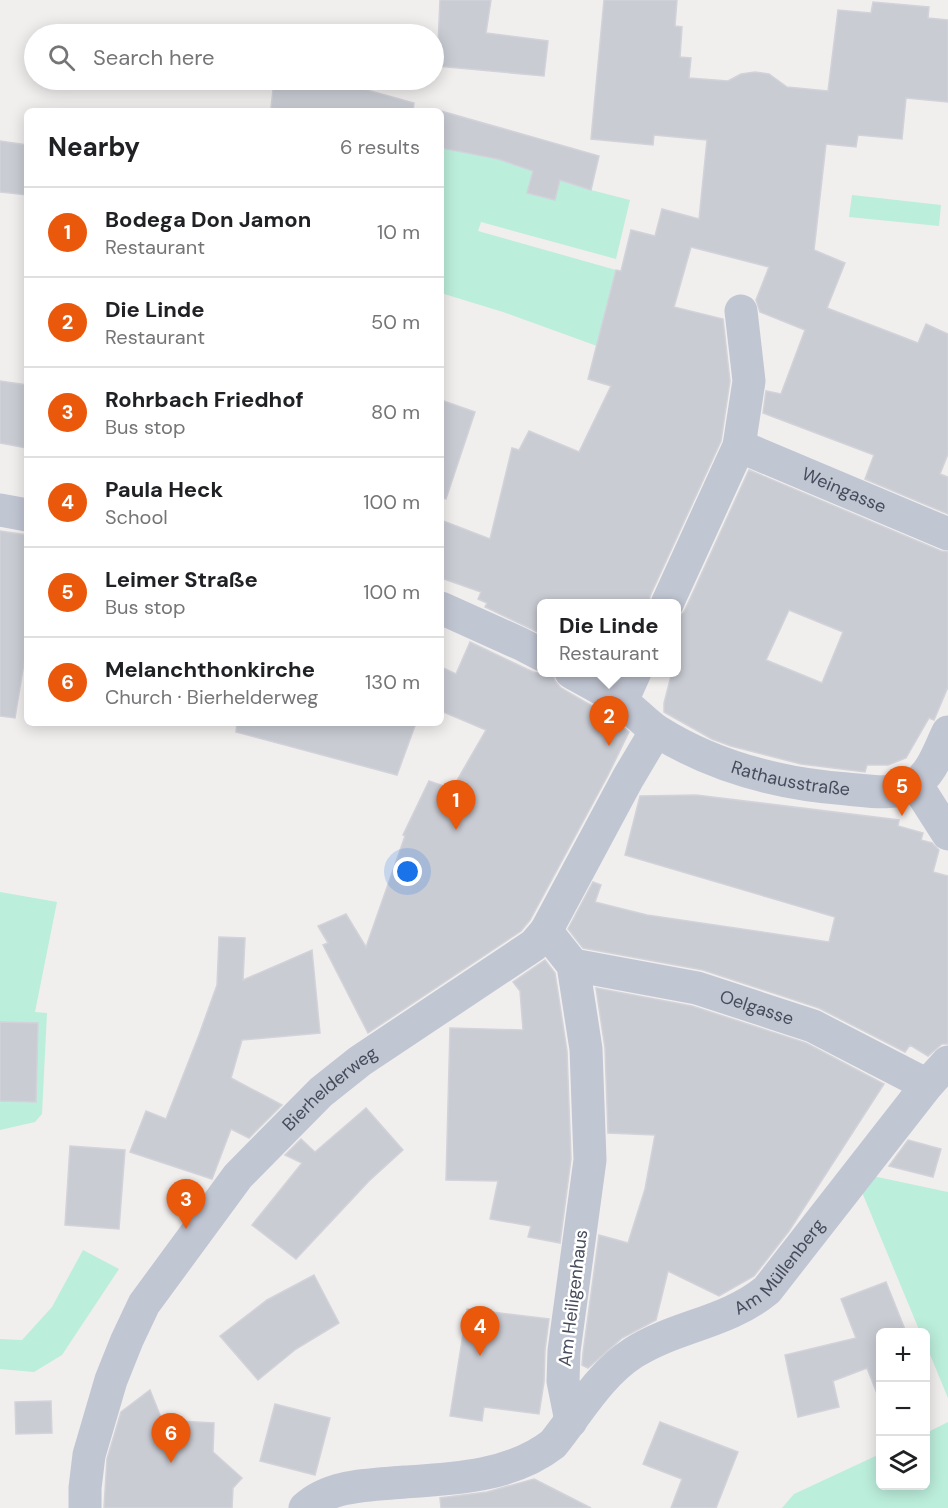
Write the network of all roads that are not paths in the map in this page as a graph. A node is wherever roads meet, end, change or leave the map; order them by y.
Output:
1 (741, 311) dead end
2 (739, 446) junction
3 (0, 510) edge
4 (24, 514) edge
5 (948, 534) edge
6 (669, 599) edge
7 (444, 609) edge
8 (537, 652) edge
9 (590, 677) edge
10 (628, 687) edge
11 (656, 731) junction
12 (948, 732) edge
13 (915, 784) junction
14 (948, 834) edge
15 (546, 931) junction
16 (573, 965) junction
17 (938, 1074) edge
18 (572, 1421) junction
19 (85, 1508) edge
20 (305, 1508) edge

1 - 2 street
2 - 5 street, Weingasse
2 - 6 street
3 - 4 street
7 - 8 street
9 - 10 street, Rathausstraße
10 - 11 street, Rathausstraße
11 - 13 street, Rathausstraße
11 - 15 street, Bierhelderweg
12 - 13 street
13 - 14 street
15 - 16 street, Am Heiligenhaus
15 - 19 street, Bierhelderweg
16 - 17 street, Oelgasse
16 - 18 street, Am Heiligenhaus
17 - 18 street, Am Müllenberg
18 - 20 street

